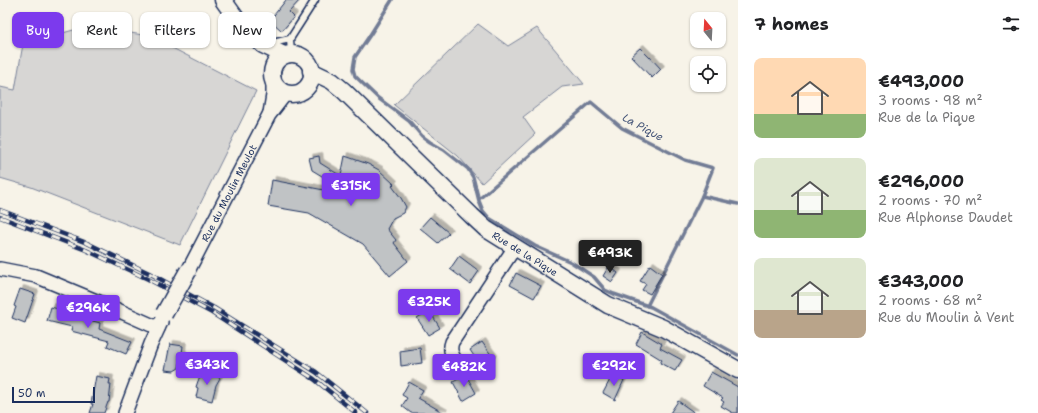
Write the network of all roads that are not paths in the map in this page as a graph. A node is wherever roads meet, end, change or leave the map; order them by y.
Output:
1 (223, 0) edge
2 (315, 0) edge
3 (282, 59) junction
4 (311, 71) junction
5 (306, 87) junction
6 (344, 91) junction
7 (286, 93) junction
8 (269, 115) junction
9 (515, 247) junction
10 (0, 269) edge
11 (188, 271) joint
12 (161, 321) junction
13 (456, 362) dead end
14 (738, 370) edge
15 (125, 413) edge

1 - 3 street
2 - 3 lane
3 - 4 street
3 - 7 street
3 - 8 street, Rue du Moulin Meulot
4 - 5 street
4 - 6 street, Rue de la Pique
5 - 6 street
5 - 7 street
6 - 9 street, Rue de la Pique
7 - 8 street, Rue du Moulin Meulot
8 - 11 street, Rue du Moulin Meulot
9 - 13 street
9 - 14 street, Rue de la Pique
10 - 12 street
11 - 12 street, bridge
12 - 15 street

